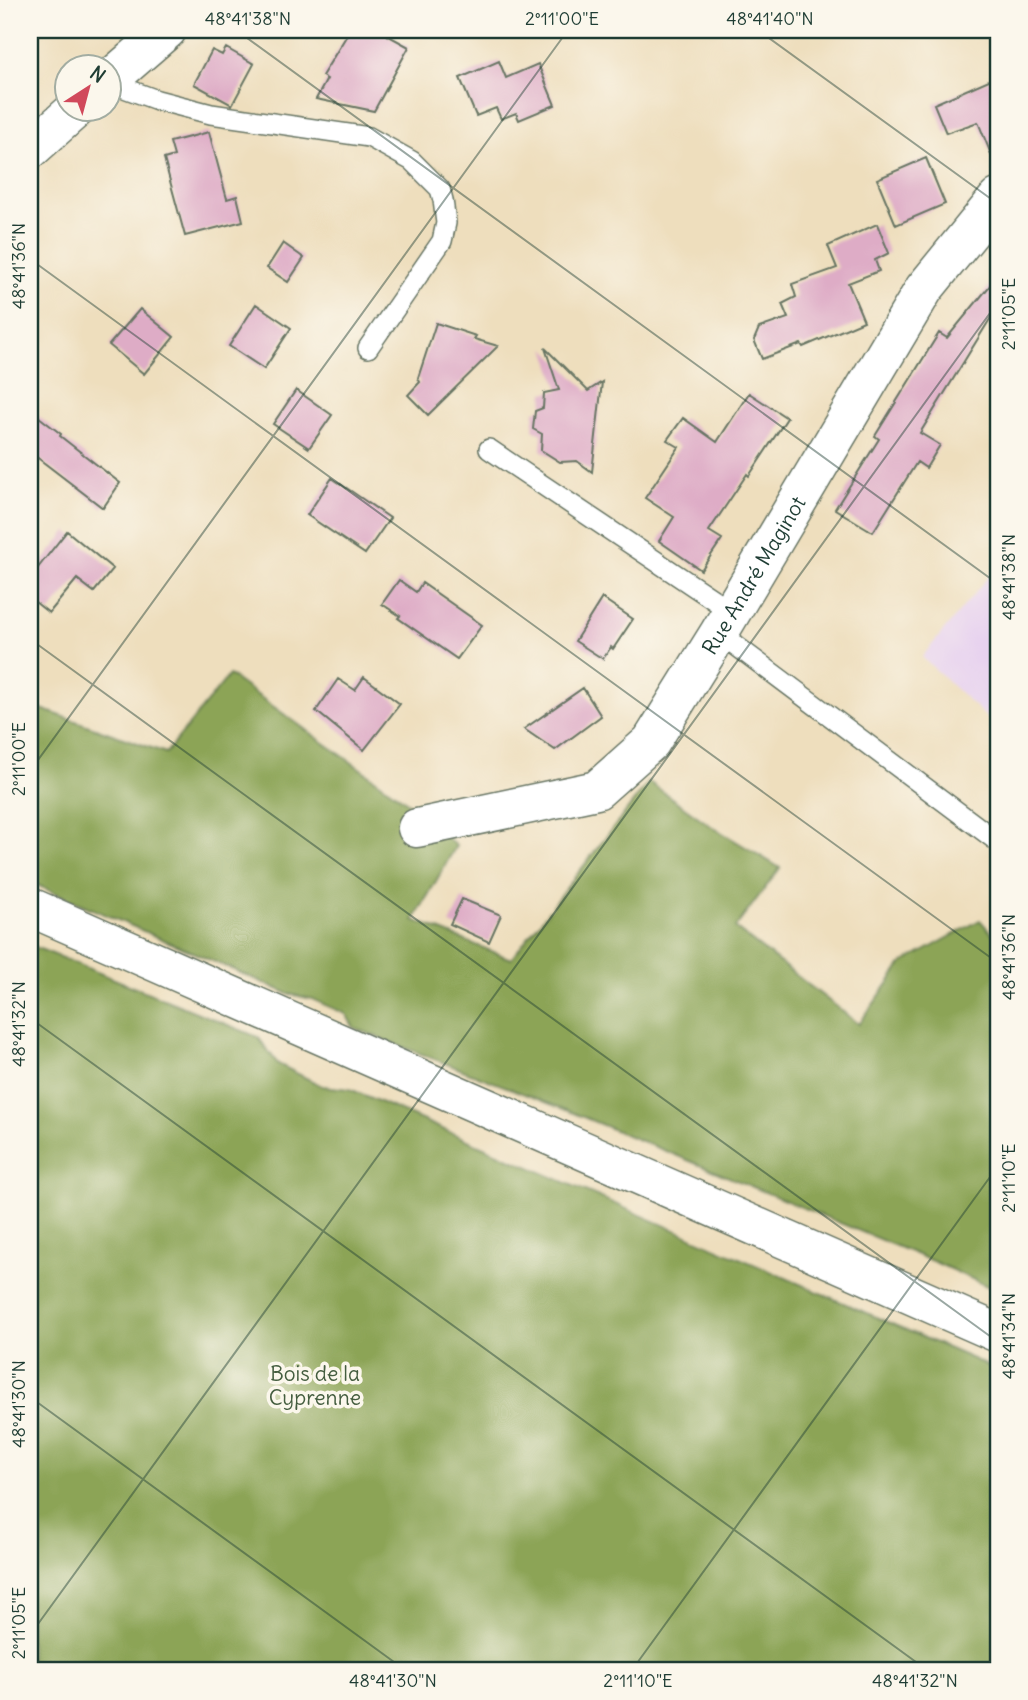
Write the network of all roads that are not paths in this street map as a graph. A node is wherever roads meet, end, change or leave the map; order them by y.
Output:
1 (167, 30) edge
2 (122, 69) edge
3 (122, 86) edge
4 (62, 122) edge
5 (30, 150) edge
6 (998, 198) edge
7 (368, 348) dead end
8 (489, 449) dead end
9 (726, 622) junction
10 (417, 828) dead end
11 (998, 842) edge
12 (30, 907) edge
13 (998, 1333) edge

1 - 2 main road
3 - 7 lane
4 - 5 main road
6 - 9 main road, Rue André Maginot
8 - 9 lane
9 - 10 main road, Rue André Maginot
9 - 11 lane
12 - 13 main road

